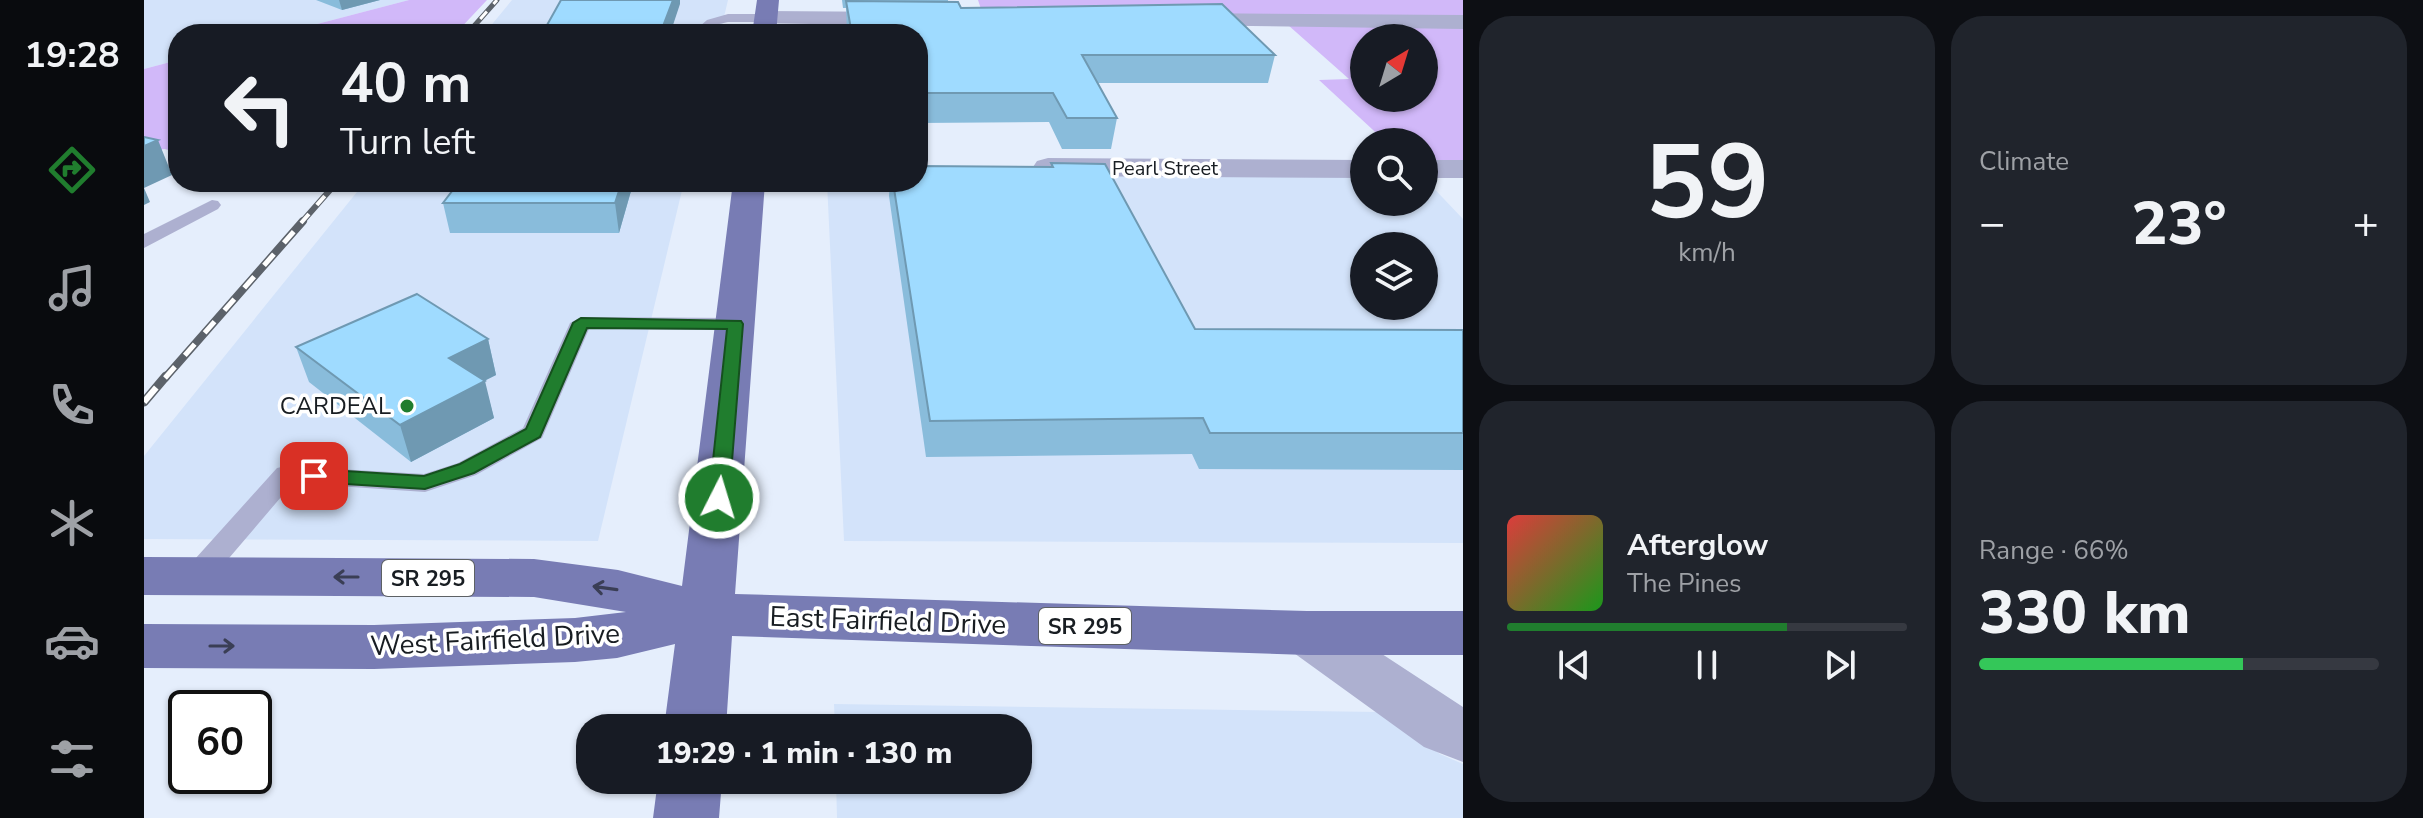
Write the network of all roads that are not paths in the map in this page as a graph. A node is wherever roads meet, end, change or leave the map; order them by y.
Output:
1 (766, 17) edge
2 (933, 19) edge
3 (1150, 20) edge
4 (1463, 22) edge
5 (707, 24) edge
6 (1014, 167) edge
7 (1350, 169) edge
8 (1438, 169) edge
9 (1463, 169) edge
10 (748, 192) edge
11 (212, 205) dead end
12 (144, 242) edge
13 (735, 324) junction
14 (144, 576) edge
15 (196, 577) junction
16 (708, 614) junction
17 (1307, 633) junction
18 (1463, 633) edge
19 (144, 646) edge
20 (697, 714) edge
21 (1463, 736) edge
22 (689, 794) edge
23 (686, 818) edge

1 - 2 street
1 - 5 lane
3 - 4 street
6 - 7 street, Pearl Street
8 - 9 street
10 - 13 main road
11 - 12 lane
13 - 15 lane
13 - 16 main road
14 - 15 main road, West Fairfield Drive / SR 295
16 -> 15 main road, West Fairfield Drive / SR 295
16 - 17 main road, East Fairfield Drive / SR 295
19 -> 16 main road, West Fairfield Drive / SR 295
16 - 20 main road
17 - 18 main road, East Fairfield Drive / SR 295
17 - 21 street
22 - 23 main road

